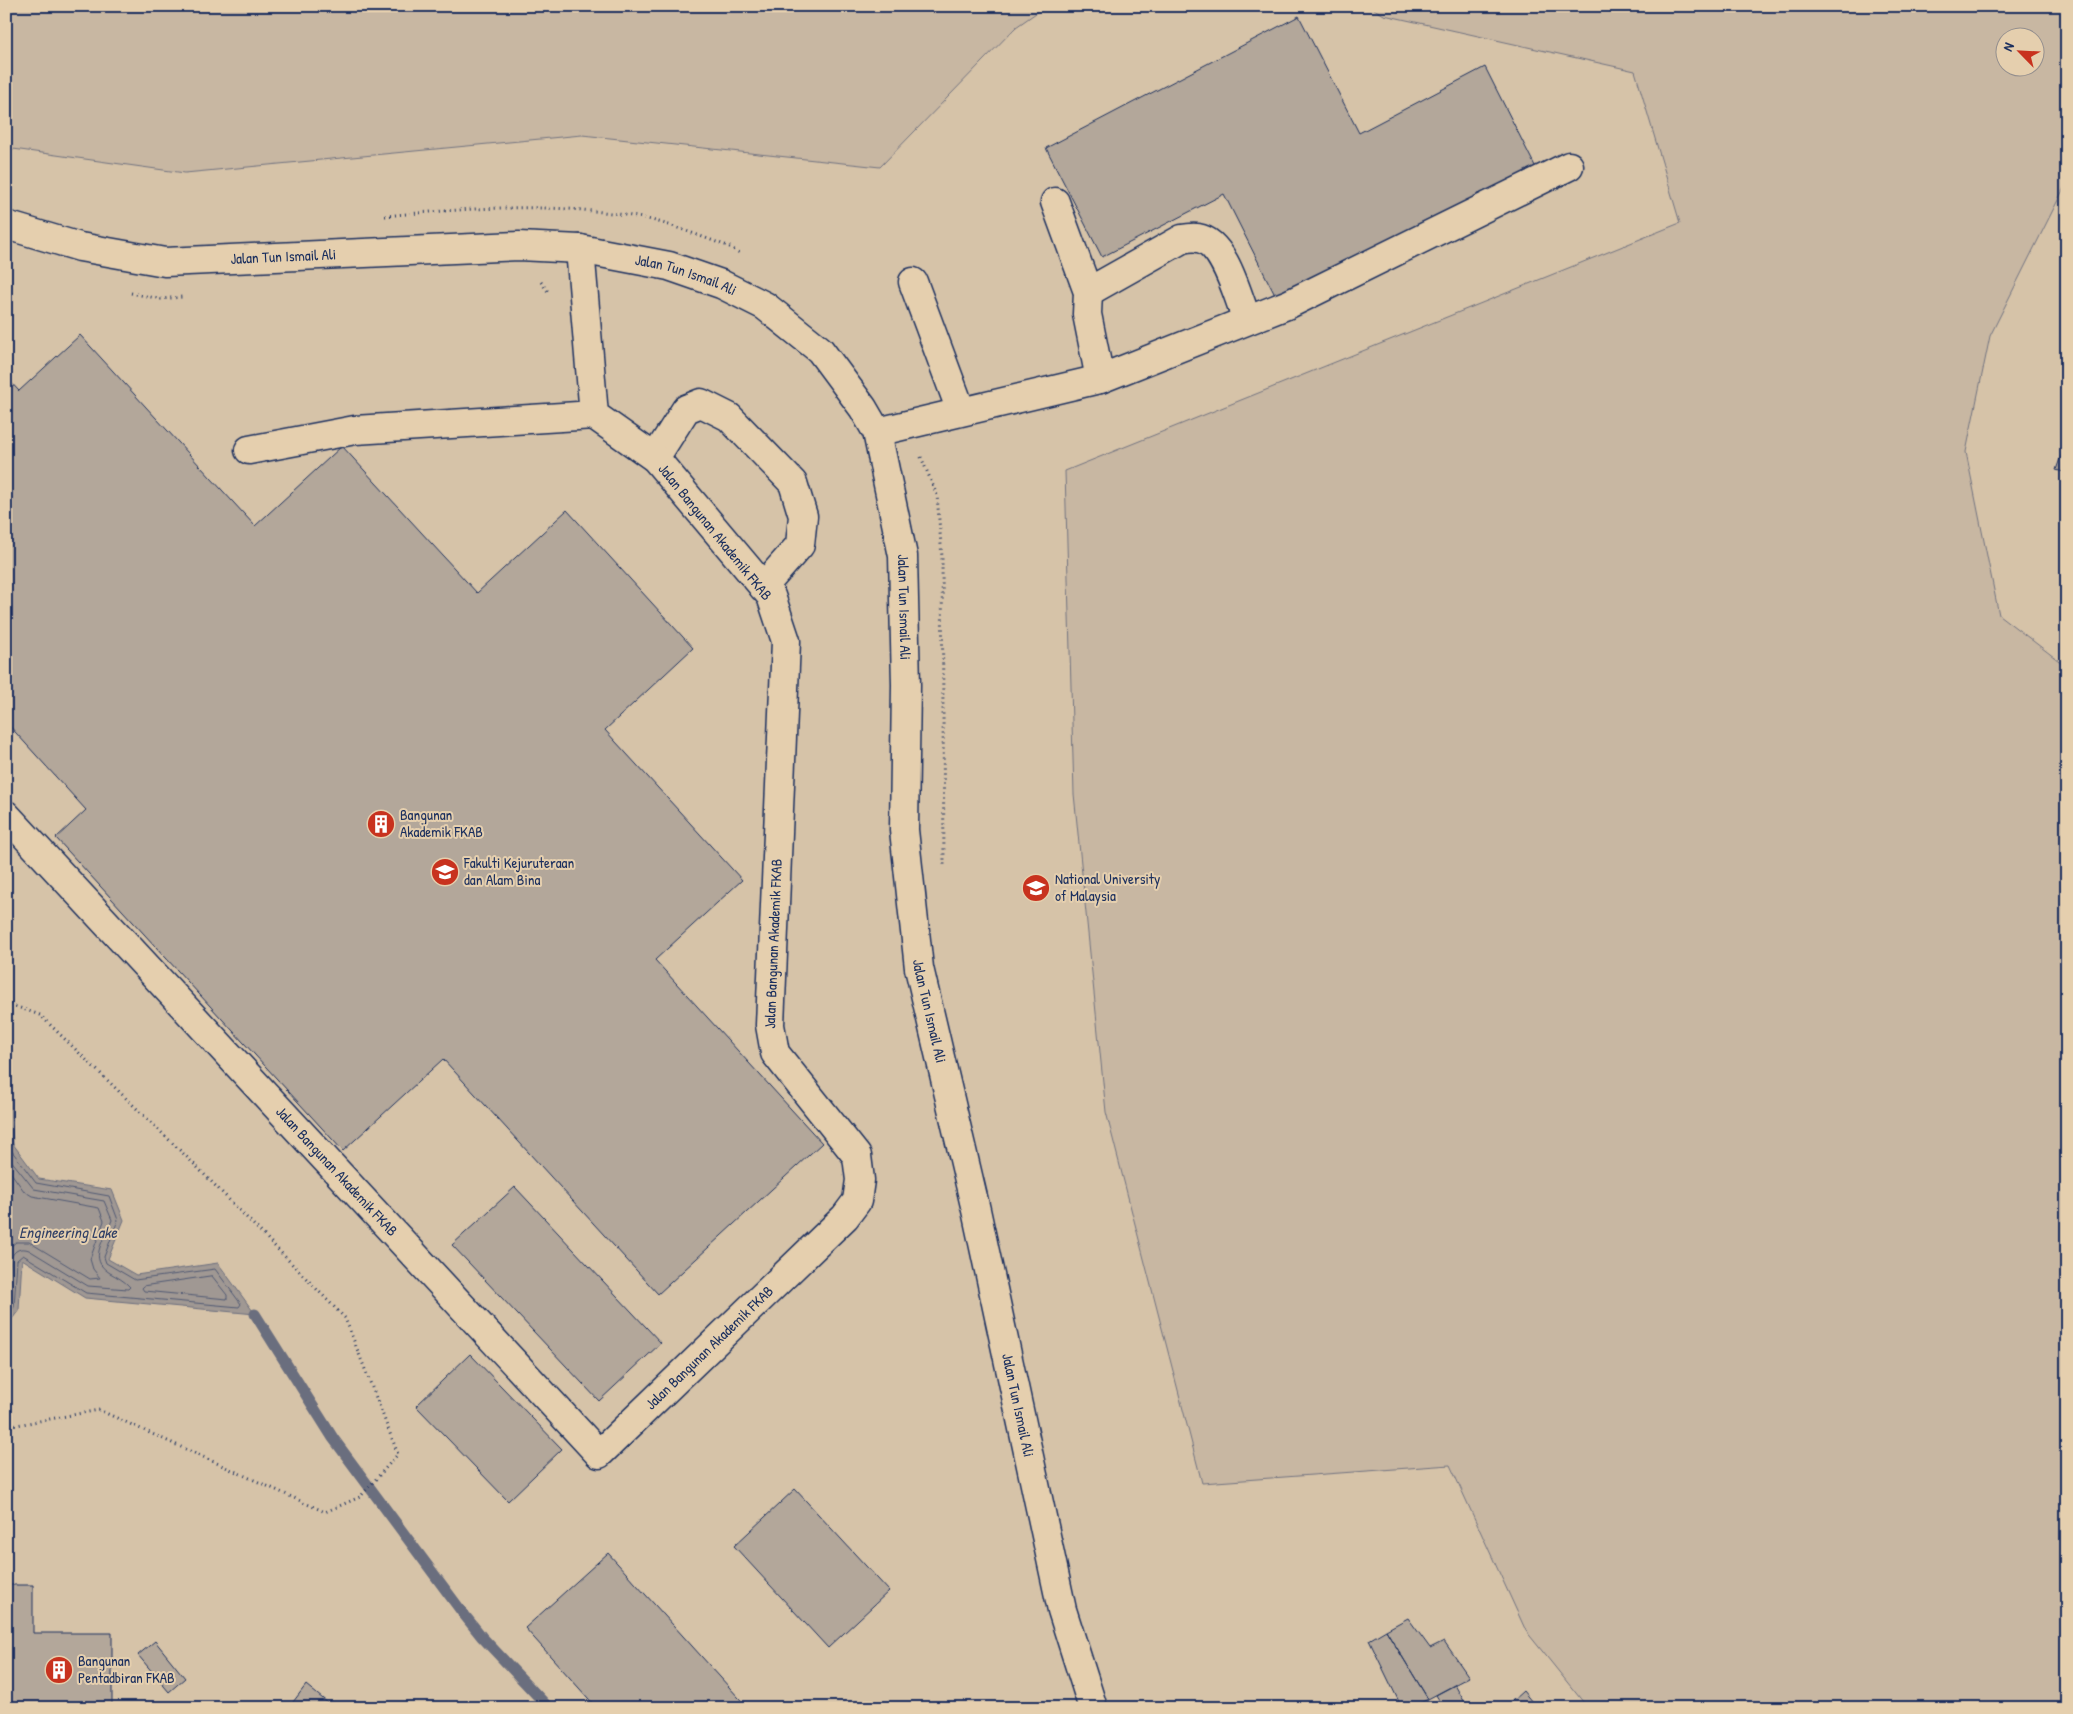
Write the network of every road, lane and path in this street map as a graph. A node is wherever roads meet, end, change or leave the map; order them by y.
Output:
1 (1569, 166) dead end
2 (1055, 202) dead end
3 (6, 225) edge
4 (580, 250) junction
5 (534, 278) dead end
6 (913, 282) dead end
7 (122, 291) dead end
8 (1088, 292) junction
9 (190, 297) dead end
10 (585, 299) junction
11 (1246, 320) junction
12 (1100, 379) junction
13 (960, 411) junction
14 (594, 415) junction
15 (878, 432) junction
16 (249, 450) dead end
17 (655, 458) junction
18 (763, 586) junction
19 (6, 815) edge
20 (6, 1003) edge
21 (6, 1427) edge
22 (1093, 1708) edge

1 - 11 street
2 - 8 street
3 - 4 street, Jalan Tun Ismail Ali
4 - 10 street
4 - 15 street, Jalan Tun Ismail Ali
5 - 10 path
6 - 13 street
7 - 9 path
8 - 11 street
8 - 12 street
10 - 14 street
11 - 12 street
12 - 13 street
13 - 15 street
14 - 16 street
14 - 17 street, Jalan Bangunan Akademik FKAB
15 - 22 street, Jalan Tun Ismail Ali
17 - 18 street, Jalan Bangunan Akademik FKAB
17 - 18 street, Jalan Bangunan Akademik FKAB
18 - 19 street, Jalan Bangunan Akademik FKAB
20 - 21 path

